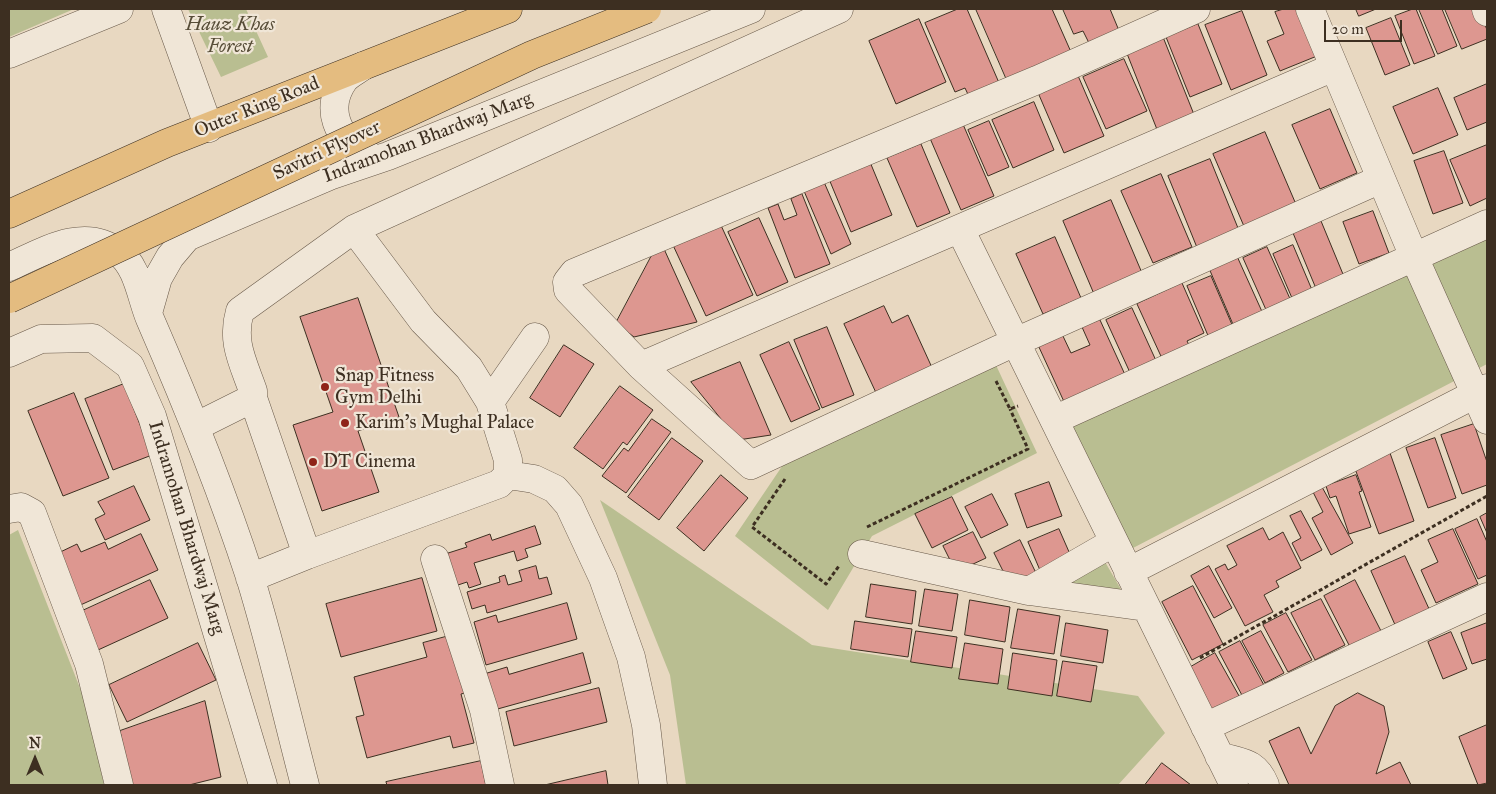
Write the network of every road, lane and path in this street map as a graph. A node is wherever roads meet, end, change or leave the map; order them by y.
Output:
1 (119, 9) edge
2 (166, 9) edge
3 (508, 9) edge
4 (647, 9) edge
5 (751, 9) edge
6 (839, 9) edge
7 (1196, 9) edge
8 (1310, 9) edge
9 (1486, 9) edge
10 (1487, 12) edge
11 (9, 54) edge
12 (363, 66) junction
13 (1334, 67) junction
14 (209, 128) junction
15 (388, 156) junction
16 (1381, 179) junction
17 (9, 214) edge
18 (1487, 224) edge
19 (359, 227) junction
20 (960, 229) junction
21 (1414, 257) junction
22 (9, 266) edge
23 (9, 299) edge
24 (148, 313) junction
25 (535, 337) dead end
26 (1015, 342) junction
27 (9, 353) edge
28 (641, 366) junction
29 (995, 380) dead end
30 (1481, 391) edge
31 (1042, 396) junction
32 (253, 398) junction
33 (490, 402) junction
34 (1010, 410) junction
35 (1054, 420) junction
36 (1487, 420) edge
37 (197, 426) junction
38 (508, 475) junction
39 (786, 477) dead end
40 (1487, 496) edge
41 (9, 509) edge
42 (1114, 542) junction
43 (855, 550) junction
44 (307, 555) junction
45 (435, 559) dead end
46 (1128, 572) junction
47 (250, 578) junction
48 (1029, 590) junction
49 (1487, 597) edge
50 (1146, 607) junction
51 (1178, 671) junction
52 (1205, 728) junction
53 (1219, 756) junction
54 (119, 785) edge
55 (263, 785) edge
56 (305, 785) edge
57 (500, 785) edge
58 (653, 785) edge
59 (1234, 785) edge
60 (1265, 785) edge

1 - 11 street
2 - 14 street
3 - 12 main road, Outer Ring Road
4 - 23 main road, Savitri Flyover, bridge
5 - 15 street, Indramohan Bhardwaj Marg
6 - 19 street
7 - 28 street
8 - 13 street
9 - 10 street
12 - 14 main road, Outer Ring Road
12 - 15 street
13 - 16 street
13 - 20 street
14 - 17 main road, Outer Ring Road
15 - 24 street, Indramohan Bhardwaj Marg
16 - 21 street
16 - 26 street
18 - 21 street
19 - 32 street
19 - 33 street
20 - 26 street
20 - 28 street
21 - 30 street
21 - 35 street
22 - 24 street, Indramohan Bhardwaj Marg
24 - 37 street, Indramohan Bhardwaj Marg
25 - 33 street
26 - 28 street
26 - 31 street
27 - 55 street, Indramohan Bhardwaj Marg
29 - 34 path
30 - 36 street
30 - 46 street
31 - 34 path
31 - 35 street
32 - 37 street
32 - 44 street
33 - 38 street
34 - 43 path
35 - 42 street
37 - 47 street, Indramohan Bhardwaj Marg
38 - 44 street
38 - 58 street
39 - 43 path
40 - 51 path
41 - 54 street
42 - 46 street
42 - 48 street
43 - 48 street
44 - 47 street
45 - 57 street
46 - 50 street
47 - 56 street, Indramohan Bhardwaj Marg
48 - 50 street
49 - 52 street
50 - 51 street
51 - 52 street
52 - 53 street
53 - 59 street
53 - 60 street

